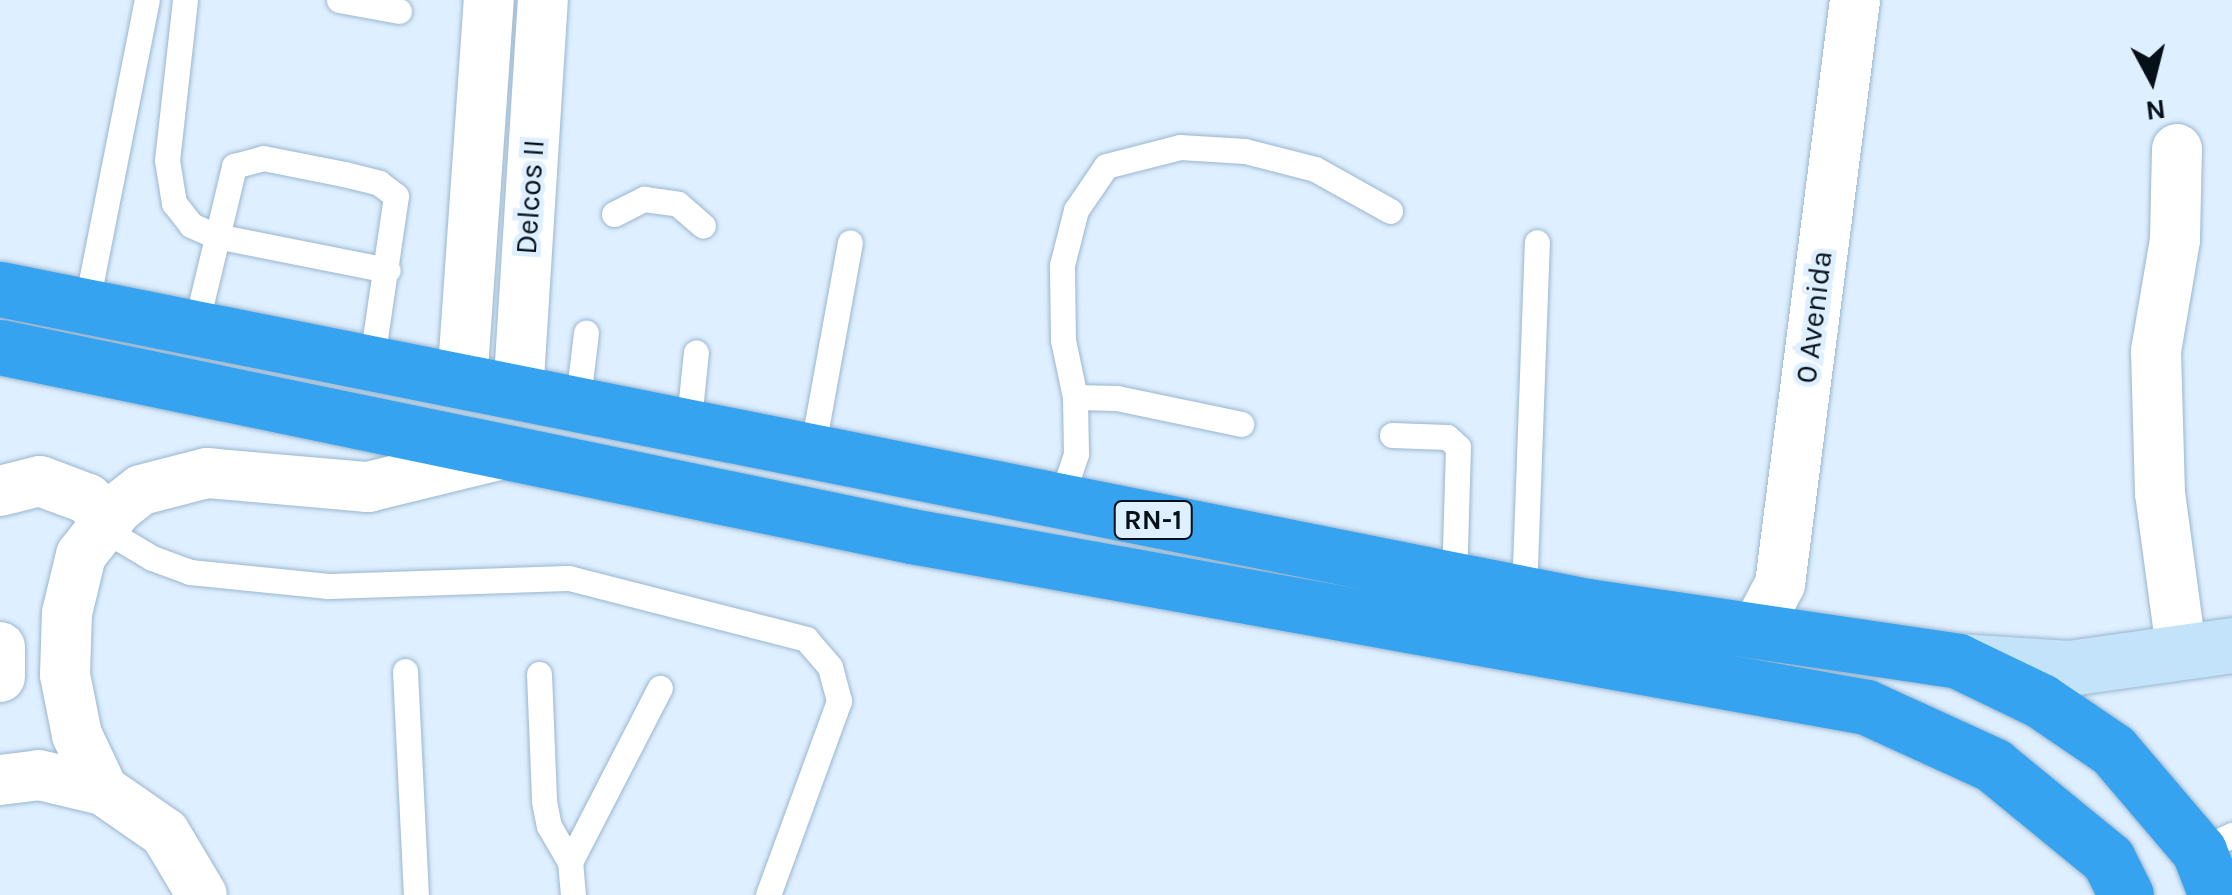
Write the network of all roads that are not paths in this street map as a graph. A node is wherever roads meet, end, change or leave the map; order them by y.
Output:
1 (147, 0) edge
2 (185, 0) edge
3 (339, 0) edge
4 (488, 0) edge
5 (543, 0) edge
6 (1855, 0) edge
7 (399, 11) dead end
8 (2176, 149) dead end
9 (1390, 211) dead end
10 (614, 214) dead end
11 (702, 226) dead end
12 (216, 236) junction
13 (850, 242) dead end
14 (1537, 242) dead end
15 (388, 270) junction
16 (0, 289) edge
17 (86, 307) junction
18 (195, 330) junction
19 (586, 333) dead end
20 (0, 347) edge
21 (696, 352) dead end
22 (371, 366) junction
23 (462, 383) junction
24 (518, 394) junction
25 (1076, 398) junction
26 (577, 406) junction
27 (1240, 424) dead end
28 (688, 429) junction
29 (1392, 435) dead end
30 (812, 451) junction
31 (506, 453) junction
32 (0, 492) edge
33 (1060, 502) junction
34 (106, 520) junction
35 (1454, 580) junction
36 (1524, 594) junction
37 (1757, 628) junction
38 (0, 647) edge
39 (2207, 650) edge
40 (1958, 661) junction
41 (405, 672) dead end
42 (539, 674) dead end
43 (0, 676) edge
44 (660, 688) dead end
45 (0, 780) edge
46 (103, 790) junction
47 (2216, 860) edge
48 (570, 862) junction
49 (202, 895) edge
50 (416, 895) edge
51 (573, 895) edge
52 (768, 895) edge
53 (2126, 895) edge

1 - 17 lane
2 - 12 lane
3 - 7 lane
4 - 23 street, Delcos II
5 - 24 street, Delcos II
6 - 37 street, 0 Avenida
8 - 39 street
9 - 25 lane
10 - 11 lane
12 - 15 lane
12 - 15 lane
12 - 18 lane
13 - 30 lane
14 - 36 lane
15 - 22 lane
16 - 17 highway, RN-1
17 - 18 highway, RN-1
18 - 22 highway, RN-1
19 - 26 lane
20 - 31 highway, RN-1
21 - 28 lane
22 - 23 highway, RN-1
23 - 24 highway, RN-1
24 - 26 highway, RN-1
25 - 27 lane
25 - 33 lane
26 - 28 highway, RN-1
28 - 30 highway, RN-1
29 - 35 lane
30 - 33 highway, RN-1
31 - 34 street
31 - 53 highway, RN-1
32 - 34 street
33 - 35 highway, RN-1
34 - 46 street
34 - 52 lane
35 - 36 highway, RN-1
36 - 37 highway, RN-1
37 - 40 highway, RN-1
38 - 43 street
39 - 40 street
40 - 47 highway, RN-1
41 - 50 lane
42 - 48 lane
44 - 48 lane
45 - 46 street
46 - 49 street
48 - 51 lane

